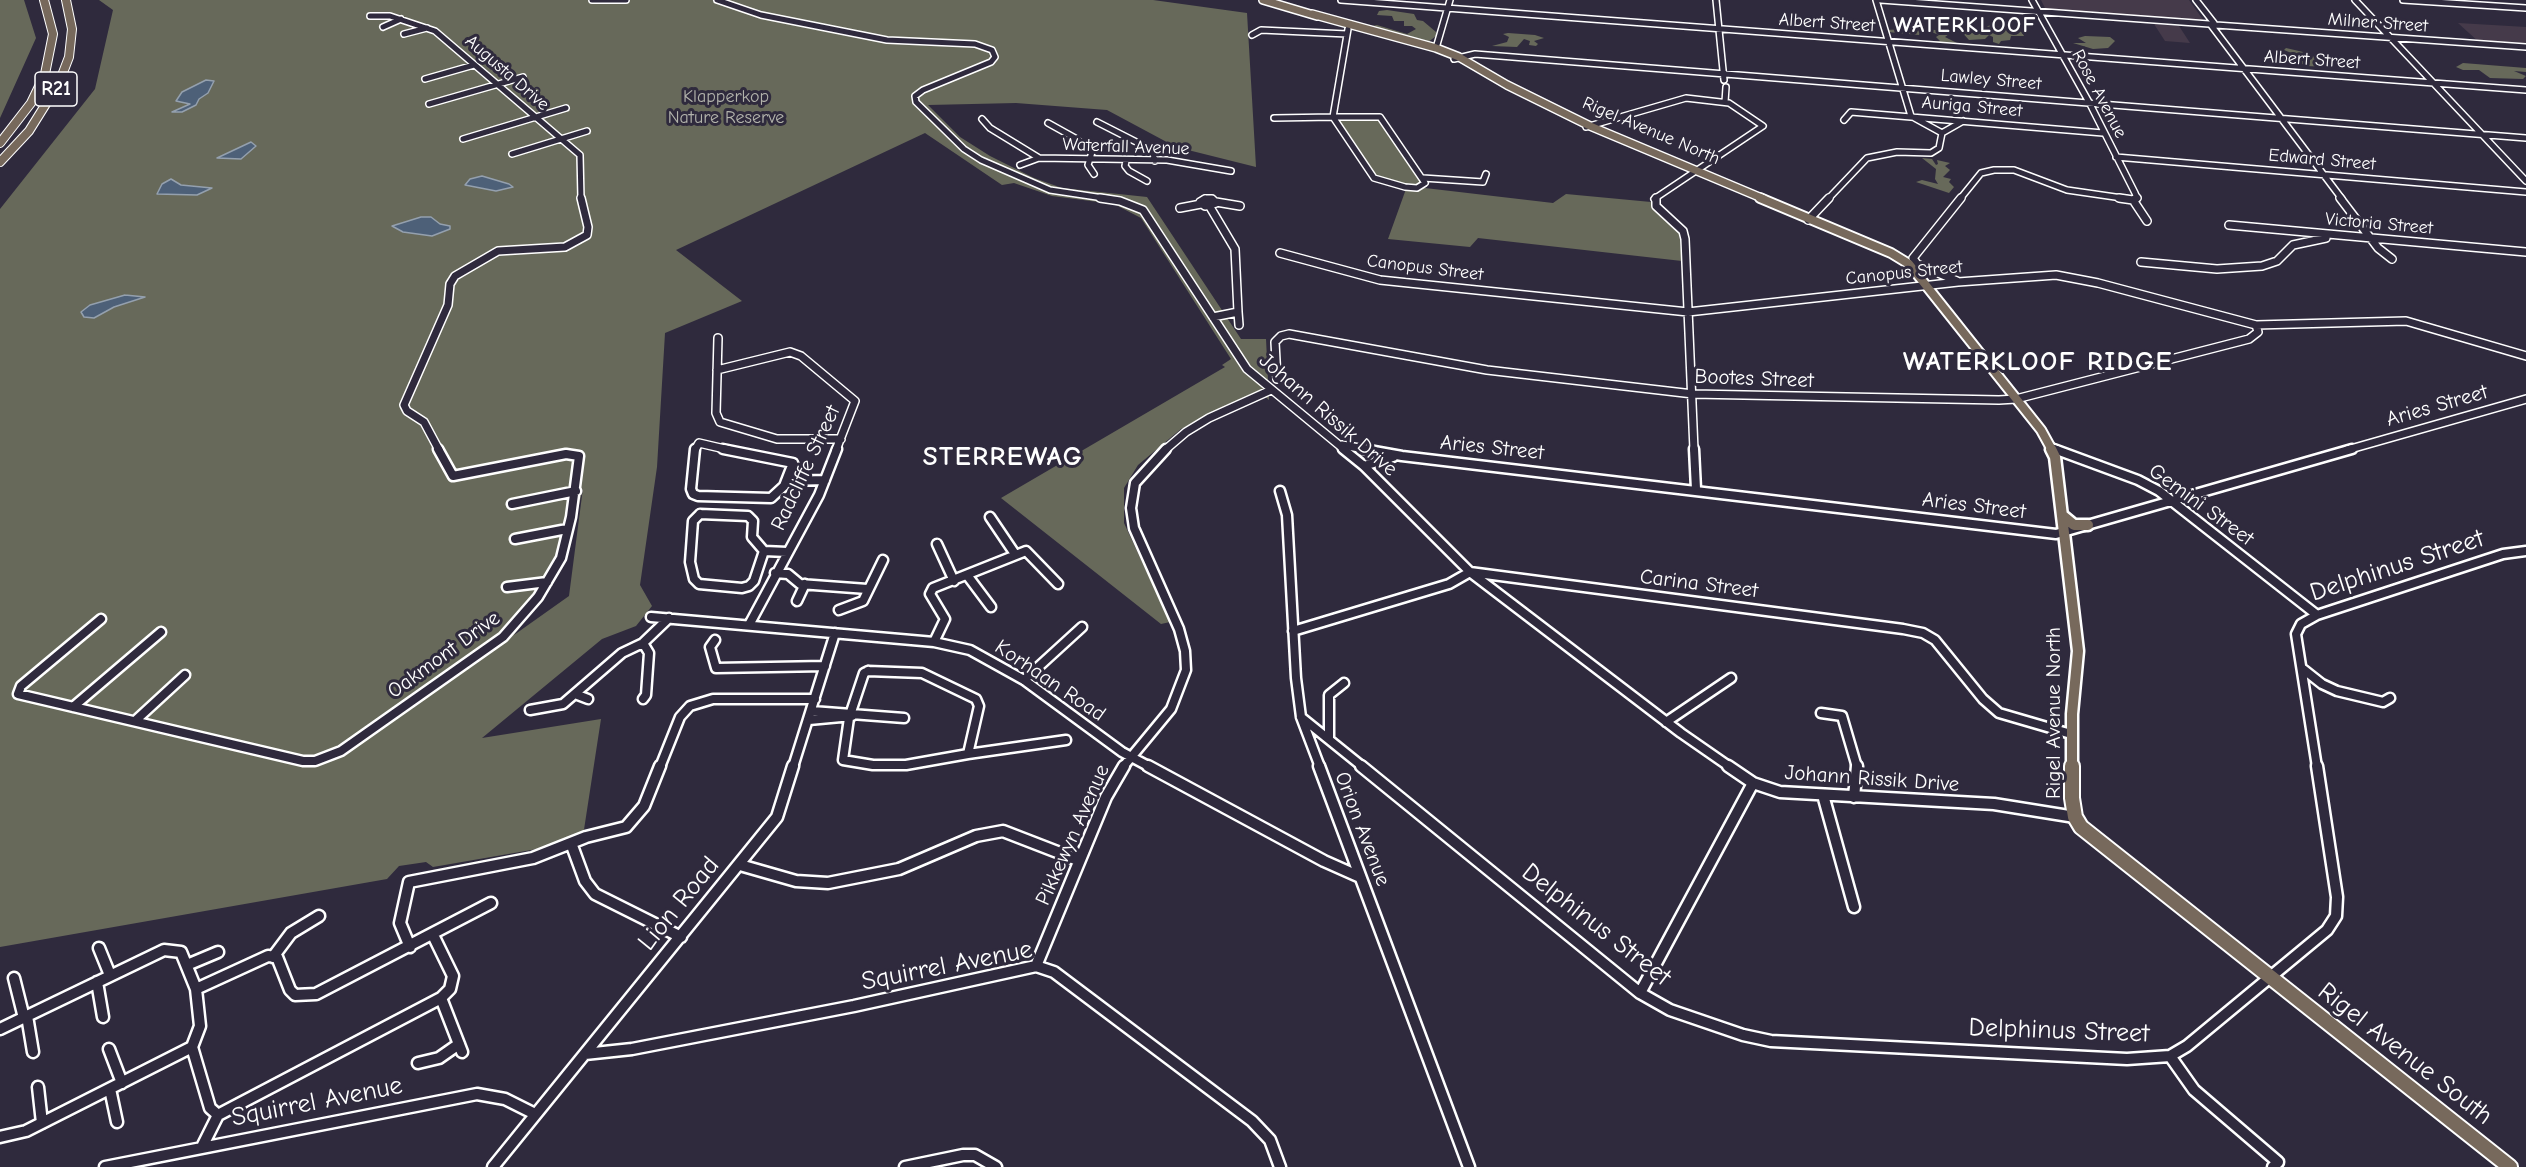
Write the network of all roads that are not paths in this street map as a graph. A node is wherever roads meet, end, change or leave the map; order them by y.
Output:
1 (44, 0) edge
2 (66, 0) edge
3 (592, 0) edge
4 (626, 0) edge
5 (717, 0) edge
6 (1263, 0) edge
7 (1341, 0) edge
8 (1450, 0) edge
9 (1716, 0) edge
10 (1876, 0) edge
11 (1881, 0) edge
12 (2032, 0) edge
13 (2195, 0) edge
14 (2355, 0) edge
15 (2403, 0) edge
16 (2514, 0) edge
17 (1446, 8) junction
18 (2525, 9) edge
19 (2038, 12) junction
20 (370, 16) dead end
21 (402, 19) junction
22 (1350, 24) junction
23 (2213, 25) junction
24 (383, 27) dead end
25 (428, 28) junction
26 (1719, 29) junction
27 (404, 34) dead end
28 (1347, 34) junction
29 (1252, 35) dead end
30 (2391, 38) junction
31 (1888, 42) junction
32 (2526, 47) edge
33 (1438, 51) junction
34 (2062, 55) junction
35 (1456, 58) junction
36 (474, 64) junction
37 (2245, 68) junction
38 (523, 77) dead end
39 (1724, 77) junction
40 (425, 79) dead end
41 (2433, 83) junction
42 (497, 84) junction
43 (1726, 87) dead end
44 (1902, 88) junction
45 (2526, 90) edge
46 (1725, 102) junction
47 (429, 104) dead end
48 (2090, 104) junction
49 (566, 108) dead end
50 (535, 117) junction
51 (1333, 117) junction
52 (1911, 117) junction
53 (1274, 118) dead end
54 (2281, 118) junction
55 (982, 119) dead end
56 (1844, 120) dead end
57 (1963, 121) junction
58 (1096, 122) dead end
59 (1048, 123) dead end
60 (1588, 126) junction
61 (587, 131) dead end
62 (1942, 133) junction
63 (2103, 133) junction
64 (2483, 135) junction
65 (561, 138) junction
66 (2526, 138) edge
67 (463, 139) dead end
68 (0, 143) edge
69 (512, 154) dead end
70 (2116, 157) junction
71 (1039, 158) junction
72 (1155, 160) junction
73 (1089, 161) junction
74 (1126, 161) junction
75 (0, 162) edge
76 (1007, 171) junction
77 (1231, 171) dead end
78 (1694, 171) junction
79 (1094, 174) dead end
80 (1486, 174) dead end
81 (2323, 175) junction
82 (1423, 178) junction
83 (2526, 181) edge
84 (1147, 182) dead end
85 (2526, 192) edge
86 (583, 197) joint
87 (2133, 200) junction
88 (1213, 204) junction
89 (1240, 206) dead end
90 (1180, 208) dead end
91 (1809, 219) junction
92 (2147, 221) dead end
93 (2229, 225) dead end
94 (2371, 238) junction
95 (2526, 252) edge
96 (1280, 253) dead end
97 (2392, 259) dead end
98 (2141, 262) dead end
99 (1958, 282) junction
100 (1925, 286) junction
101 (1238, 312) junction
102 (1688, 312) junction
103 (1213, 317) junction
104 (2256, 324) junction
105 (1239, 325) dead end
106 (718, 338) dead end
107 (2526, 356) edge
108 (717, 370) junction
109 (1277, 380) dead end
110 (1271, 390) junction
111 (1693, 394) junction
112 (2016, 399) junction
113 (2526, 399) edge
114 (841, 440) junction
115 (1337, 443) junction
116 (2052, 448) junction
117 (1402, 456) junction
118 (1364, 466) junction
119 (825, 480) junction
120 (786, 481) junction
121 (1696, 489) junction
122 (576, 491) junction
123 (1280, 492) dead end
124 (2171, 501) junction
125 (512, 504) dead end
126 (2062, 515) junction
127 (990, 517) dead end
128 (2088, 525) junction
129 (567, 530) junction
130 (2064, 533) junction
131 (515, 539) dead end
132 (937, 544) dead end
133 (764, 551) junction
134 (2526, 551) edge
135 (787, 552) junction
136 (1015, 554) junction
137 (883, 560) dead end
138 (1470, 572) junction
139 (775, 573) junction
140 (967, 575) junction
141 (954, 580) junction
142 (547, 582) junction
143 (805, 584) junction
144 (1058, 584) dead end
145 (507, 587) dead end
146 (867, 589) junction
147 (797, 601) dead end
148 (991, 607) dead end
149 (839, 610) dead end
150 (2317, 615) junction
151 (651, 617) dead end
152 (669, 618) junction
153 (100, 619) dead end
154 (749, 625) junction
155 (1082, 627) dead end
156 (1293, 631) junction
157 (161, 632) dead end
158 (835, 633) junction
159 (715, 640) dead end
160 (934, 642) junction
161 (643, 643) junction
162 (825, 666) junction
163 (2303, 669) junction
164 (185, 675) dead end
165 (1731, 678) dead end
166 (1024, 680) junction
167 (1344, 683) dead end
168 (575, 694) junction
169 (2390, 698) dead end
170 (588, 699) dead end
171 (643, 699) dead end
172 (815, 699) junction
173 (73, 707) junction
174 (531, 710) dead end
175 (1821, 713) dead end
176 (810, 715) junction
177 (852, 715) junction
178 (1301, 717) junction
179 (904, 718) dead end
180 (135, 721) junction
181 (1666, 722) junction
182 (2071, 734) junction
183 (1329, 738) junction
184 (1066, 740) dead end
185 (968, 754) junction
186 (1131, 757) junction
187 (1754, 783) junction
188 (1823, 795) junction
189 (1854, 797) junction
190 (2075, 817) junction
191 (571, 843) junction
192 (1078, 860) junction
193 (740, 865) junction
194 (1360, 877) junction
195 (491, 903) dead end
196 (1854, 907) dead end
197 (319, 916) dead end
198 (433, 935) junction
199 (681, 937) junction
200 (410, 947) junction
201 (99, 948) dead end
202 (218, 952) dead end
203 (273, 957) junction
204 (187, 964) junction
205 (1036, 966) junction
206 (110, 975) junction
207 (14, 978) dead end
208 (2271, 978) junction
209 (97, 982) junction
210 (196, 989) junction
211 (1640, 993) junction
212 (441, 998) junction
213 (25, 1017) junction
214 (103, 1017) dead end
215 (0, 1029) edge
216 (192, 1047) junction
217 (109, 1049) dead end
218 (33, 1052) dead end
219 (585, 1054) junction
220 (2170, 1056) junction
221 (418, 1063) dead end
222 (122, 1083) junction
223 (38, 1087) dead end
224 (110, 1089) junction
225 (535, 1114) junction
226 (218, 1115) junction
227 (117, 1122) dead end
228 (42, 1124) junction
229 (0, 1137) edge
230 (202, 1148) junction
231 (2278, 1166) edge
232 (105, 1167) edge
233 (493, 1167) edge
234 (905, 1167) edge
235 (996, 1167) edge
236 (1280, 1167) edge
237 (1469, 1167) edge
238 (2510, 1167) edge

1 - 68 highway, R21
2 - 75 highway, R21
3 - 4 street
5 - 76 street, Johann Rissik Drive
6 - 22 main road, Rigel Avenue North
7 - 17 street, Albert Street
8 - 17 street
9 - 26 street
10 - 31 street
11 - 19 street, Milner Street
12 - 19 street, Rose Avenue
13 - 23 street
14 - 30 street
15 - 18 street
16 - 18 street
17 - 26 street, Albert Street
17 - 33 street
19 - 23 street, Milner Street
19 - 34 street, Rose Avenue
20 - 21 street, Augusta Drive
21 - 24 street
21 - 25 street, Augusta Drive
22 - 28 street
22 - 33 main road, Rigel Avenue North
22 - 33 main road, Rigel Avenue North
23 - 30 street, Milner Street
23 - 37 street
25 - 27 street
25 - 36 street, Augusta Drive
26 - 31 street, Albert Street
26 - 39 street
28 - 29 street
28 - 51 street
30 - 32 street, Milner Street
30 - 41 street
31 - 34 street, Albert Street
31 - 44 street
33 - 35 main road, Rigel Avenue North
34 - 37 street, Albert Street
34 - 48 street, Rose Avenue
35 - 39 street, Lawley Street
35 - 60 main road, Rigel Avenue North
36 - 40 street
36 - 42 street, Augusta Drive
37 - 41 street, Albert Street
37 - 54 street
38 - 42 street
39 - 44 street, Lawley Street
41 - 45 street, Albert Street
41 - 64 street
42 - 47 street
42 - 50 street, Augusta Drive
43 - 46 street
44 - 48 street, Lawley Street
44 - 52 street
46 - 60 street
46 - 78 street
48 - 54 street, Lawley Street
48 - 63 street, Rose Avenue
49 - 50 street
50 - 65 street, Augusta Drive
50 - 67 street
51 - 53 street
51 - 82 street
51 - 82 street
52 - 56 street, Auriga Street
52 - 57 street, Auriga Street
52 - 62 street
54 - 64 street, Lawley Street
54 - 81 street
55 - 71 street
57 - 62 street
57 - 63 street, Auriga Street
58 - 72 street
59 - 73 street
60 - 78 main road, Rigel Avenue North
61 - 65 street
62 - 91 street
63 - 70 street, Rose Avenue
64 - 66 street, Lawley Street
64 - 83 street
65 - 69 street
65 - 86 street, Augusta Drive
70 - 81 street, Edward Street
70 - 87 street, Rose Avenue
71 - 73 street, Waterfall Avenue
71 - 76 street, Waterfall Avenue
72 - 74 street, Waterfall Avenue
72 - 77 street, Waterfall Avenue
73 - 74 street, Waterfall Avenue
73 - 79 street
74 - 84 street
76 - 103 street, Johann Rissik Drive
78 - 91 main road, Rigel Avenue North
78 - 102 street
80 - 82 street
81 - 85 street, Edward Street
81 - 94 street
86 - 122 street, Oakmont Drive
87 - 92 street
87 - 99 street
88 - 89 street
88 - 90 street
88 - 101 street
91 - 100 main road, Rigel Avenue North
93 - 94 street, Victoria Street
94 - 95 street, Victoria Street
94 - 97 street
94 - 98 street
96 - 102 street, Canopus Street
99 - 100 street, Canopus Street
99 - 104 street, Canopus Street
100 - 102 street, Canopus Street
100 - 112 main road, Rigel Avenue North
101 - 103 street
101 - 105 street
102 - 111 street
103 - 110 street, Johann Rissik Drive
104 - 107 street, Canopus Street
104 - 112 street, Bootes Street
106 - 108 street
108 - 114 street
108 - 114 street, Radcliffe Street
109 - 111 street, Bootes Street
110 - 115 street, Johann Rissik Drive
110 - 186 street, Pikkewyn Avenue
111 - 112 street, Bootes Street
111 - 121 street
112 - 116 main road, Rigel Avenue North
113 - 124 street, Aries Street
114 - 119 street, Radcliffe Street
115 - 117 street, Aries Street
115 - 118 street, Johann Rissik Drive
116 - 124 street, Gemini Street
116 - 126 main road, Rigel Avenue North
117 - 118 street, Aries Street
117 - 121 street, Aries Street
118 - 138 street, Johann Rissik Drive
119 - 120 street
119 - 135 street, Radcliffe Street
120 - 120 street
121 - 130 street, Aries Street
122 - 125 street
122 - 129 street, Oakmont Drive
123 - 156 street, Orion Avenue
124 - 128 street, Aries Street
124 - 150 street, Gemini Street
126 - 128 main road
126 - 130 main road, Rigel Avenue North
127 - 136 street
128 - 130 street, Aries Street
129 - 131 street
129 - 142 street, Oakmont Drive
130 - 182 main road, Rigel Avenue North
132 - 141 street
133 - 133 street
133 - 135 street
134 - 150 street, Delphinus Street
135 - 139 street, Radcliffe Street
136 - 140 street
136 - 144 street
137 - 146 street
138 - 156 street
138 - 181 street, Johann Rissik Drive
138 - 182 street, Carina Street
139 - 143 street
139 - 154 street, Radcliffe Street
140 - 141 street
140 - 148 street
141 - 160 street
142 - 145 street
142 - 180 street, Oakmont Drive
143 - 146 street
143 - 147 street
146 - 149 street
150 - 163 street, Delphinus Street
151 - 152 street, Korhaan Road
152 - 154 street, Korhaan Road
152 - 161 street
153 - 173 street, Oakmont Drive
154 - 158 street, Korhaan Road
155 - 166 street
156 - 178 street, Orion Avenue
157 - 173 street
158 - 160 street, Korhaan Road
158 - 162 street, Lion Road
159 - 162 street
160 - 166 street, Korhaan Road
161 - 168 street
161 - 171 street
162 - 172 street, Lion Road
163 - 169 street
163 - 208 street, Delphinus Street
164 - 180 street
165 - 181 street
166 - 186 street, Korhaan Road
167 - 183 street
168 - 170 street
168 - 174 street
172 - 176 street, Lion Road
172 - 191 street
173 - 180 street, Oakmont Drive
175 - 189 street
176 - 177 street
176 - 193 street, Lion Road
177 - 179 street
177 - 185 street
177 - 185 street
178 - 183 street, Delphinus Street
178 - 194 street, Orion Avenue
181 - 187 street, Johann Rissik Drive
182 - 190 main road, Rigel Avenue North
183 - 211 street, Delphinus Street
184 - 185 street
186 - 192 street, Pikkewyn Avenue
186 - 194 street, Korhaan Road
187 - 188 street, Johann Rissik Drive
187 - 211 street
188 - 189 street, Johann Rissik Drive
188 - 196 street
189 - 190 street, Johann Rissik Drive
190 - 208 main road, Rigel Avenue North
191 - 199 street
191 - 200 street
192 - 193 street
192 - 205 street, Pikkewyn Avenue
193 - 199 street, Lion Road
194 - 237 street, Orion Avenue
195 - 198 street
197 - 203 street
198 - 200 street
198 - 212 street
199 - 219 street, Lion Road
200 - 203 street
201 - 206 street
202 - 204 street
203 - 210 street
204 - 206 street
204 - 210 street
205 - 219 street, Squirrel Avenue
205 - 236 street, Squirrel Avenue
206 - 209 street
207 - 213 street
208 - 220 street, Delphinus Street
208 - 238 main road, Rigel Avenue South
209 - 213 street
209 - 214 street
210 - 216 street
211 - 220 street, Delphinus Street
212 - 221 street
212 - 226 street
213 - 215 street
213 - 218 street
216 - 222 street
216 - 226 street
217 - 222 street
219 - 225 street, Lion Road
220 - 231 street
222 - 224 street
223 - 228 street
224 - 227 street
224 - 228 street
225 - 230 street, Squirrel Avenue
225 - 233 street, Lion Road
226 - 230 street
228 - 229 street
230 - 232 street, Squirrel Avenue
234 - 235 street

